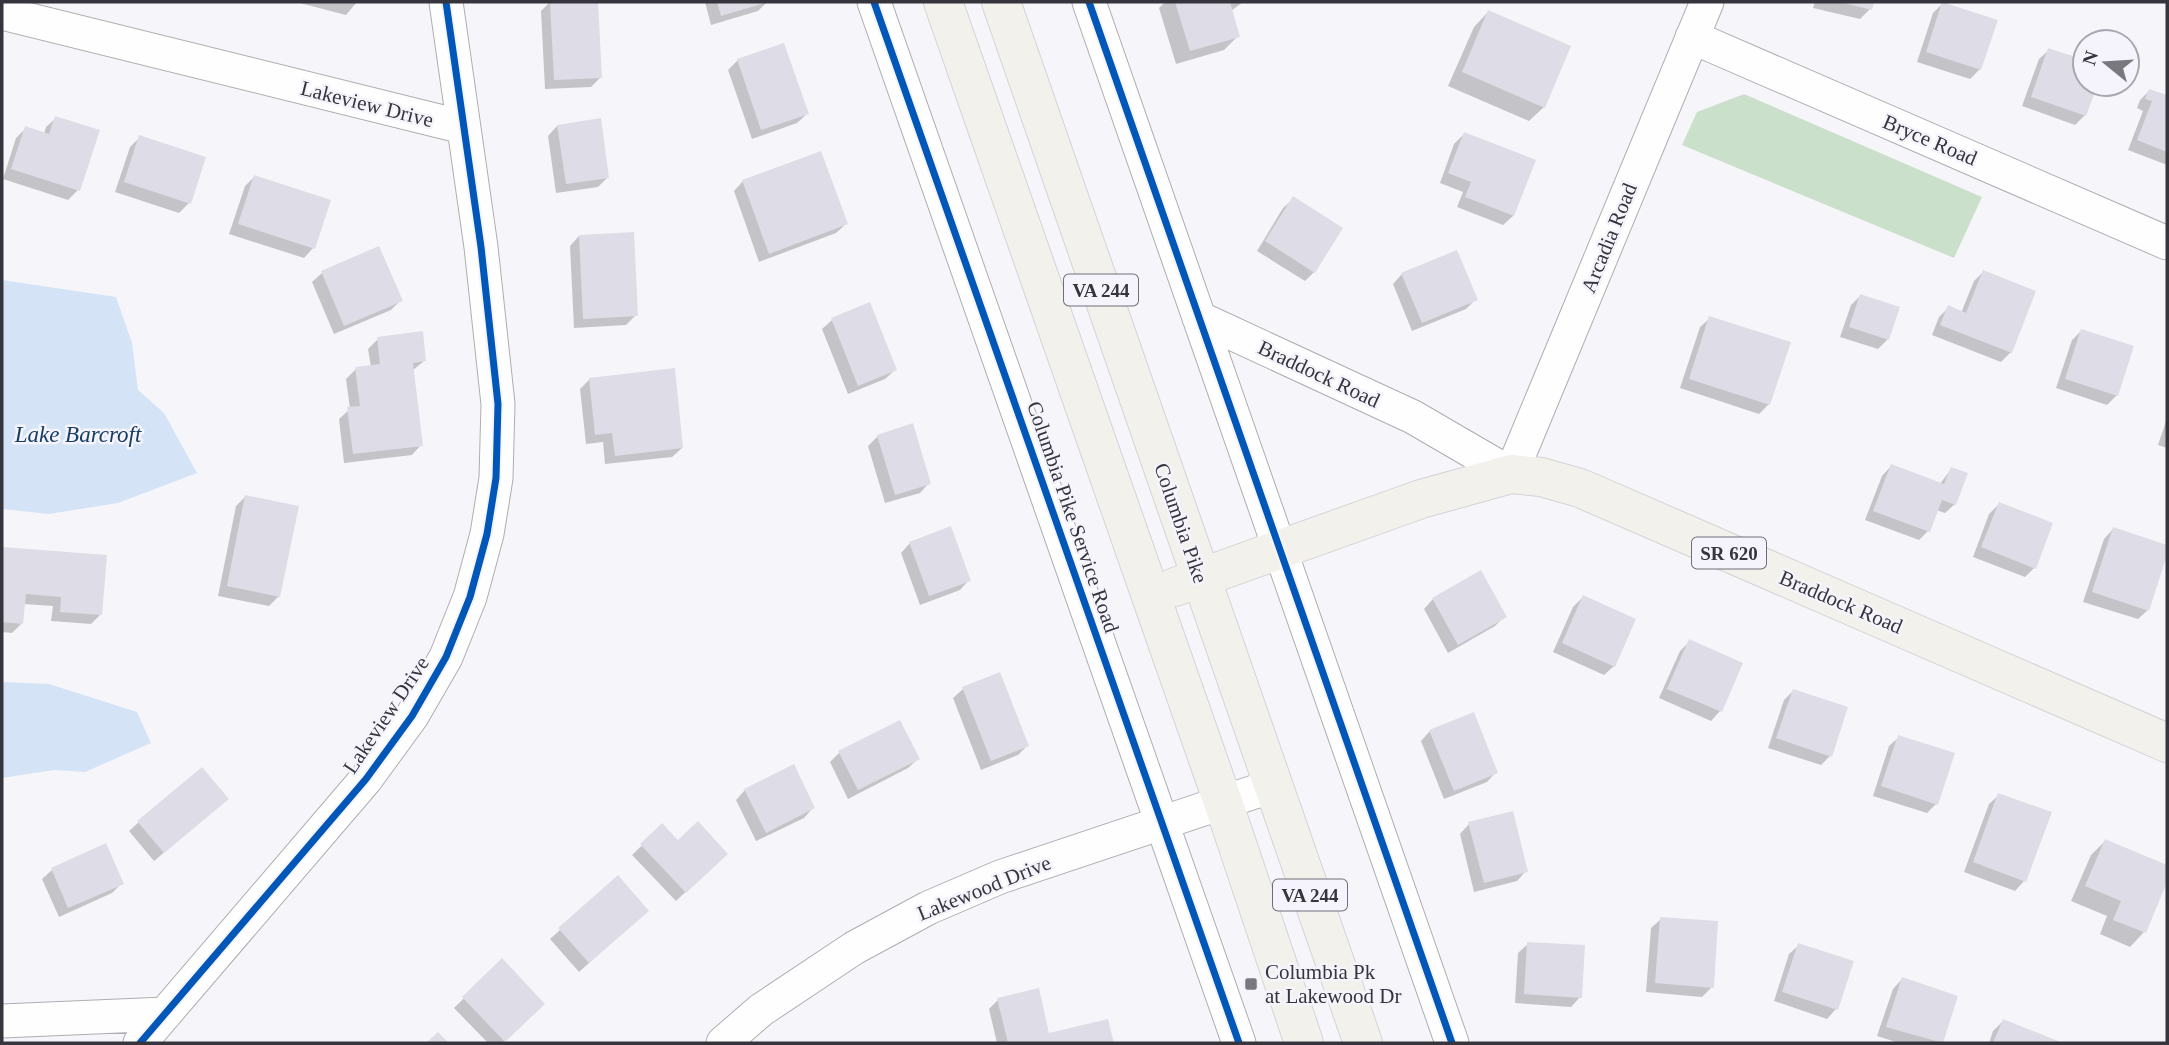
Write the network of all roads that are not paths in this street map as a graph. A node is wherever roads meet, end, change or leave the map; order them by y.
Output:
1 (446, 2) edge
2 (873, 2) edge
3 (943, 2) edge
4 (1001, 2) edge
5 (1089, 2) edge
6 (1707, 2) edge
7 (2, 13) edge
8 (1692, 37) junction
9 (463, 127) junction
10 (2167, 243) edge
11 (1199, 318) junction
12 (1511, 474) junction
13 (1280, 549) junction
14 (1200, 578) junction
15 (1151, 596) junction
16 (2167, 743) edge
17 (1272, 786) junction
18 (1223, 802) junction
19 (1161, 822) junction
20 (166, 1014) junction
21 (2, 1021) edge
22 (140, 1043) edge
23 (723, 1043) edge
24 (1239, 1043) edge
25 (1304, 1043) edge
26 (1363, 1043) edge
27 (1452, 1043) edge

1 - 9 street
2 - 19 street, Columbia Pike Service Road
3 - 15 main road, VA 244
4 - 14 main road, Columbia Pike / VA 244
5 - 11 street
6 - 8 street, Arcadia Road
7 - 9 street, Lakeview Drive
8 - 10 street, Bryce Road
8 - 12 street, Arcadia Road
9 - 20 street, Lakeview Drive
11 - 12 street, Braddock Road
11 - 13 street
12 - 13 main road, Braddock Road / SR 620
12 - 16 main road, Braddock Road / SR 620
13 - 14 main road, Braddock Road / SR 620
13 - 27 street
14 - 15 main road, Braddock Road / SR 620
14 - 17 main road, Columbia Pike / VA 244
15 - 18 main road, VA 244
17 - 18 street, Lakewood Drive
17 - 26 main road, Columbia Pike / VA 244
18 - 19 street, Lakewood Drive
18 - 25 main road, VA 244
19 - 23 street, Lakewood Drive
19 - 24 street, Columbia Pike Service Road
20 - 21 street
20 - 22 street, Lakeview Drive

